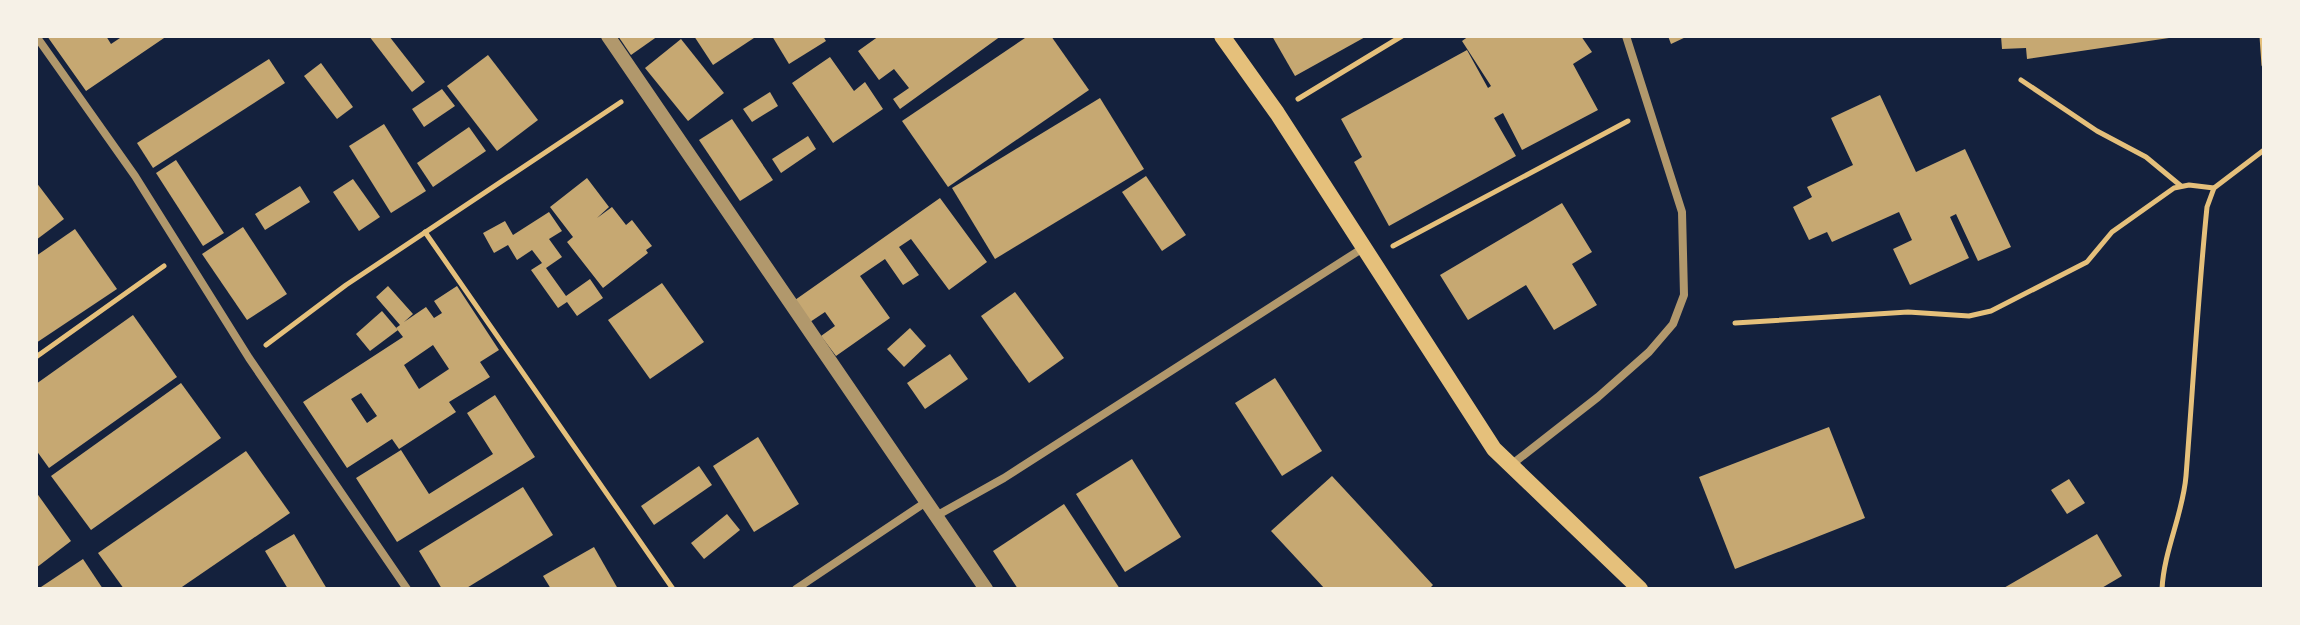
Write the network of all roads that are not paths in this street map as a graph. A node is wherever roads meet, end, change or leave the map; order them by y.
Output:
1 (36, 36) edge
2 (608, 36) edge
3 (1222, 36) edge
4 (1626, 36) edge
5 (1366, 254) junction
6 (1510, 465) junction
7 (926, 502) junction
8 (936, 516) junction
9 (407, 589) edge
10 (796, 589) edge
11 (986, 589) edge
12 (1640, 589) edge

1 - 9 street
2 - 7 street
3 - 5 main road
4 - 6 street
5 - 6 main road
5 - 8 street
6 - 12 main road
7 - 8 street
7 - 10 street
8 - 11 street

